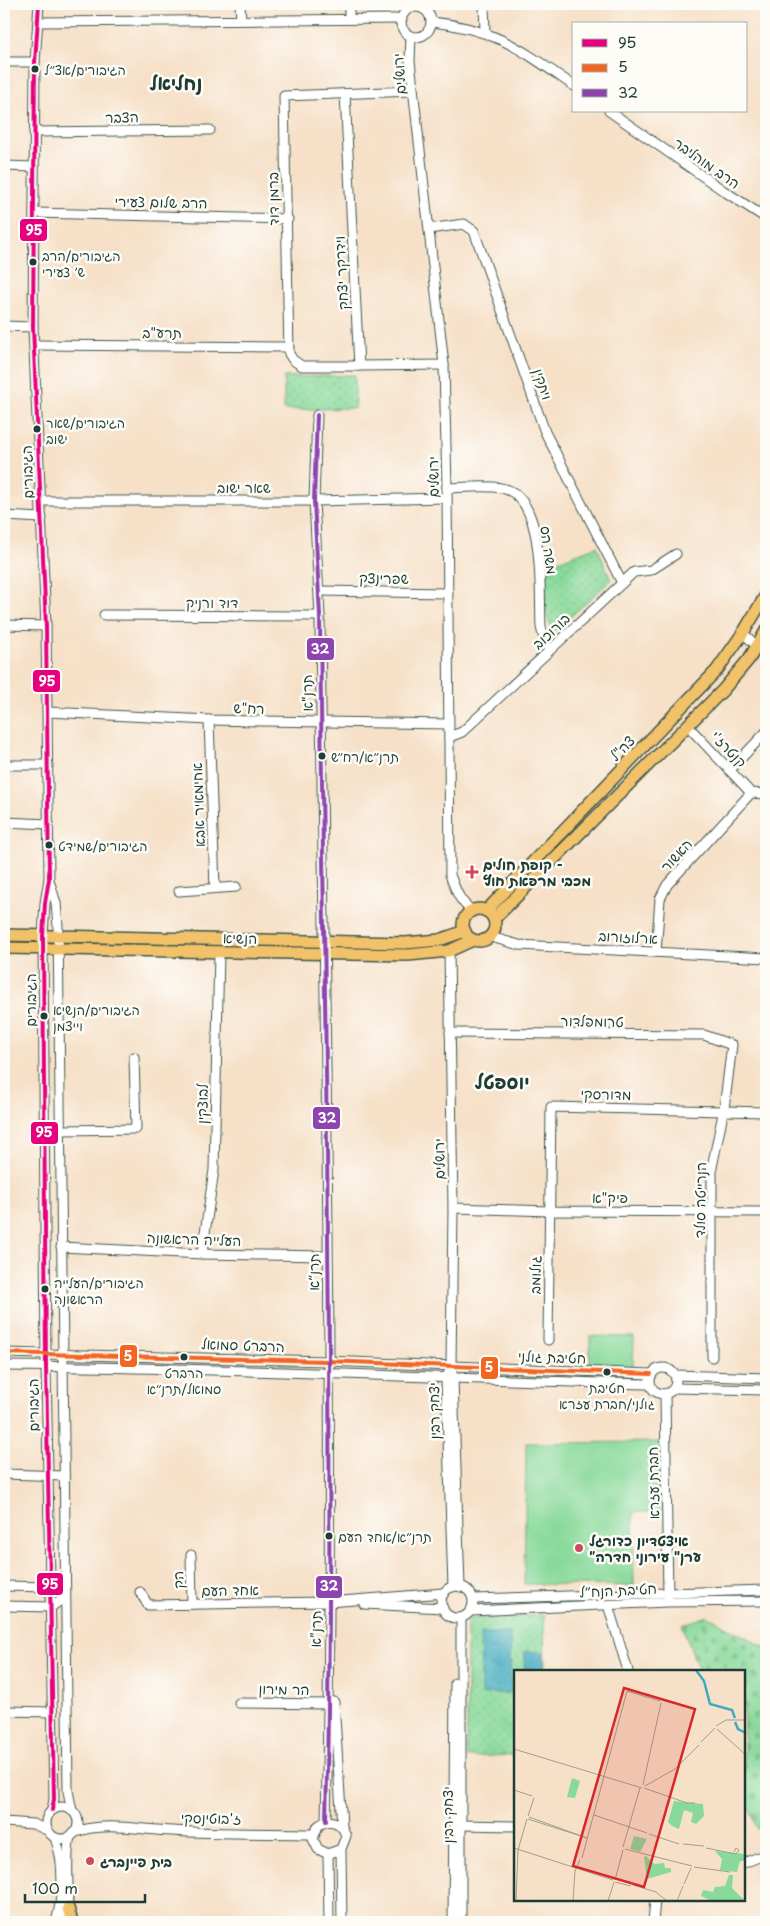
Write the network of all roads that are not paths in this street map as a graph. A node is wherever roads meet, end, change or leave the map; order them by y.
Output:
1 (39, 4) edge
2 (240, 4) edge
3 (349, 4) edge
4 (484, 4) edge
5 (413, 6) edge
6 (349, 19) junction
7 (402, 19) junction
8 (241, 20) junction
9 (38, 22) junction
10 (432, 22) junction
11 (485, 32) junction
12 (411, 36) junction
13 (4, 62) edge
14 (35, 62) junction
15 (572, 85) edge
16 (413, 91) junction
17 (345, 94) junction
18 (611, 112) edge
19 (210, 130) dead end
20 (34, 132) junction
21 (4, 166) edge
22 (34, 167) junction
23 (34, 213) junction
24 (766, 218) edge
25 (288, 219) junction
26 (429, 230) junction
27 (4, 326) edge
28 (33, 327) junction
29 (35, 345) junction
30 (288, 346) junction
31 (444, 364) junction
32 (359, 366) junction
33 (318, 415) dead end
34 (447, 488) junction
35 (447, 498) junction
36 (42, 501) junction
37 (314, 501) junction
38 (4, 516) edge
39 (42, 518) junction
40 (676, 554) dead end
41 (622, 583) junction
42 (319, 591) junction
43 (448, 593) junction
44 (766, 595) edge
45 (104, 615) dead end
46 (320, 616) junction
47 (4, 624) edge
48 (46, 626) junction
49 (743, 633) junction
50 (764, 641) edge
51 (549, 651) junction
52 (48, 712) junction
53 (209, 720) junction
54 (321, 723) junction
55 (449, 724) junction
56 (686, 725) junction
57 (766, 732) edge
58 (449, 737) junction
59 (4, 765) edge
60 (48, 765) junction
61 (730, 770) junction
62 (752, 793) junction
63 (766, 794) edge
64 (4, 822) edge
65 (48, 824) junction
66 (49, 880) junction
67 (236, 887) dead end
68 (215, 888) junction
69 (180, 891) dead end
70 (473, 911) junction
71 (490, 915) junction
72 (464, 931) junction
73 (4, 935) edge
74 (43, 936) junction
75 (58, 936) junction
76 (491, 936) junction
77 (473, 940) junction
78 (325, 941) junction
79 (4, 948) edge
80 (43, 948) junction
81 (58, 949) junction
82 (449, 951) junction
83 (656, 952) junction
84 (219, 953) junction
85 (325, 955) junction
86 (766, 958) edge
87 (450, 1033) junction
88 (732, 1044) joint
89 (134, 1057) dead end
90 (724, 1109) junction
91 (766, 1112) edge
92 (60, 1130) junction
93 (453, 1208) junction
94 (550, 1211) junction
95 (713, 1211) junction
96 (766, 1212) edge
97 (61, 1247) junction
98 (202, 1254) junction
99 (326, 1256) junction
100 (548, 1340) dead end
101 (4, 1353) edge
102 (46, 1353) junction
103 (62, 1353) junction
104 (712, 1357) dead end
105 (327, 1361) junction
106 (4, 1366) edge
107 (46, 1366) junction
108 (62, 1366) junction
109 (450, 1366) junction
110 (327, 1373) junction
111 (675, 1375) junction
112 (766, 1378) edge
113 (449, 1379) junction
114 (651, 1379) junction
115 (674, 1388) junction
116 (766, 1390) edge
117 (665, 1394) junction
118 (4, 1474) edge
119 (48, 1476) junction
120 (64, 1476) junction
121 (191, 1555) dead end
122 (4, 1586) edge
123 (50, 1587) junction
124 (457, 1587) junction
125 (766, 1590) edge
126 (140, 1592) dead end
127 (444, 1593) junction
128 (65, 1597) junction
129 (668, 1597) junction
130 (473, 1599) junction
131 (766, 1600) edge
132 (329, 1602) junction
133 (192, 1604) junction
134 (608, 1605) junction
135 (4, 1606) edge
136 (50, 1607) junction
137 (443, 1608) junction
138 (470, 1611) junction
139 (458, 1618) junction
140 (628, 1670) edge
141 (239, 1703) dead end
142 (328, 1704) junction
143 (4, 1711) edge
144 (53, 1712) junction
145 (50, 1812) junction
146 (73, 1813) junction
147 (326, 1821) junction
148 (4, 1822) edge
149 (16, 1822) junction
150 (461, 1825) junction
151 (342, 1826) junction
152 (514, 1826) edge
153 (108, 1827) junction
154 (47, 1830) junction
155 (72, 1834) junction
156 (314, 1834) junction
157 (56, 1838) junction
158 (341, 1849) junction
159 (328, 1854) junction
160 (766, 1854) edge
161 (745, 1863) edge
162 (655, 1901) edge
163 (68, 1908) junction
164 (56, 1922) edge
165 (65, 1922) edge
166 (72, 1922) edge
167 (330, 1922) edge
168 (342, 1922) edge
169 (453, 1922) edge
170 (462, 1922) edge
171 (653, 1922) edge

1 - 9 street, הגיבורים
2 - 8 street
3 - 6 street
4 - 11 street
5 - 7 street
5 - 10 street
6 - 7 street
6 - 8 street
7 - 12 street
8 - 9 street
9 - 14 street, הגיבורים
10 - 11 street
10 - 12 street
11 - 15 street
12 - 16 street, ירושלים
13 - 14 street
14 - 20 street, הגיבורים
16 - 17 street, ברמן דוד
16 - 26 street, ירושלים
17 - 25 street, ברמן דוד
17 - 32 street, וידרקר יצחק
18 - 24 street, הרב מוהליבר
19 - 20 street, הצבר
20 - 22 street, הגיבורים
21 - 22 street
22 - 23 street, הגיבורים
23 - 25 street, הרב שלום צעירי
23 - 28 street, הגיבורים
25 - 30 street, ברמן דוד
26 - 31 street, ירושלים
26 - 41 street, ויתקין
27 - 28 street
28 - 29 street, הגיבורים
29 - 30 street, תרע"ב
29 - 36 street, הגיבורים
30 - 32 street
31 - 32 street
31 - 34 street, ירושלים
33 - 37 street, תרנ"א
34 - 35 street, ירושלים
34 - 51 street, משה הס
35 - 37 street, שאר ישוב
35 - 43 street, ירושלים
36 - 37 street, שאר ישוב
36 - 39 street, הגיבורים
37 - 42 street, תרנ"א
38 - 39 street
39 - 48 street, הגיבורים
40 - 41 street, בורוכוב
41 - 51 street, בורוכוב
42 - 43 street, שפרינצק
42 - 46 street, תרנ"א
43 - 55 street, ירושלים
44 - 49 main road, צה"ל
45 - 46 street, דוד ורניק
46 - 54 street, תרנ"א
47 - 48 street
48 - 52 street, הגיבורים
49 - 50 street
49 - 71 main road, צה"ל
50 - 56 main road
51 - 58 street, בורוכוב
52 - 53 street, רח"ש
52 - 60 street, הגיבורים
53 - 54 street, רח"ש
53 - 68 street, אחימאיר אבא
54 - 55 street, רח"ש
54 - 78 street, תרנ"א
55 - 58 street, ירושלים
56 - 61 street, קנטרז'י
56 - 71 main road
57 - 61 street
58 - 70 street, ירושלים
59 - 60 street
60 - 65 street, הגיבורים
61 - 62 street, קנטרז'י
62 - 63 street
62 - 83 street, האשור
64 - 65 street
65 - 66 street, הגיבורים
66 - 74 street, הגיבורים
66 - 75 street, הגיבורים
67 - 68 street
68 - 69 street
70 - 71 main road
70 - 72 main road
71 - 76 main road
72 - 77 main road
72 - 78 main road, הנשיא
73 - 74 main road, הנשיא
74 - 75 main road, הנשיא
74 - 80 street, הגיבורים
75 - 78 main road, הנשיא
75 - 81 street, הגיבורים
76 - 77 main road
76 - 83 street, ארלוזורוב
77 - 82 main road, הנשיא
78 - 85 street, תרנ״א
79 - 80 main road, הנשיא
80 - 81 main road, הנשיא
80 - 102 street, הגיבורים
81 - 84 main road, הנשיא
81 - 92 street, הגיבורים
82 - 85 main road, הנשיא
82 - 87 street, ירושלים
83 - 86 street, ארלוזורוב
84 - 85 main road, הנשיא
84 - 98 street, לבוצקין
85 - 99 street, תרנ״א
87 - 88 street, טרומפלדור
87 - 93 street, ירושלים
88 - 90 street, הנרייטה סולד
89 - 92 street
90 - 91 street, מדורסקי
90 - 94 street, מדורסקי
90 - 95 street, הנרייטה סולד
92 - 97 street, הגיבורים
93 - 94 street, פיק"א
93 - 109 street, ירושלים
94 - 95 street, פיק"א
94 - 100 street, גולומב
95 - 96 street, פיק"א
95 - 104 street, הנרייטה סולד
97 - 98 street, העלייה הראשונה
97 - 103 street, הגיבורים
98 - 99 street, העלייה הראשונה
99 - 105 street, תרנ״א
101 - 102 street, הרברט סמואל
102 - 103 street, הרברט סמואל
102 - 107 street, הגיבורים
103 - 105 street, הרברט סמואל
103 - 108 street, הגיבורים
105 - 109 street, הרברט סמואל
105 - 110 street, תרנ״א
106 - 107 street, הרברט סמואל
107 - 108 street, הרברט סמואל
107 - 119 street, הגיבורים
108 - 110 street, הרברט סמואל
108 - 120 street, הגיבורים
109 - 113 street, יצחק רבין
109 - 114 street, חטיבת גולני
110 - 113 street, הרברט סמואל
110 - 132 street, תרנ״א
111 - 112 street
111 - 114 street
111 - 115 street
113 - 114 street, חטיבת גולני
113 - 124 street, יצחק רבין
114 - 117 street
115 - 116 street
115 - 117 street
117 - 129 street, חברת עזרא
118 - 119 street
119 - 120 street
119 - 123 street, הגיבורים
120 - 128 street, הגיבורים
121 - 133 street, הק
122 - 123 street
123 - 128 street
123 - 136 street, הגיבורים
124 - 127 street
124 - 130 street
125 - 129 street, חטיבת הנח״ל
126 - 133 street, אחד העם
127 - 132 street, אחד העם
127 - 137 street
128 - 136 street
128 - 146 street, הגיבורים
129 - 130 street, חטיבת הנח״ל
129 - 131 street, חטיבת הנח״ל
129 - 134 street, חטיבת הנח״ל
130 - 138 street
132 - 133 street, אחד העם
132 - 137 street, אחד העם
132 - 142 street, תרנ"א
132 - 151 street, תרנ"א
134 - 138 street, חטיבת הנח״ל
134 - 140 street
135 - 136 street
136 - 144 street, הגיבורים
137 - 139 street
138 - 139 street
139 - 150 street, יצחק רבין
139 - 169 street, יצחק רבין
141 - 142 street, הר מירון
142 - 147 street, תרנ"א
143 - 144 street
144 - 145 street, הגיבורים
145 - 146 street
145 - 149 street
145 - 154 street
146 - 153 street, ז'בוטינסקי
146 - 155 street
147 - 151 street
147 - 156 street
148 - 149 street
149 - 154 street
150 - 152 street
150 - 170 street, יצחק רבין
151 - 158 street
153 - 155 street, ז'בוטינסקי
153 - 156 street, ז'בוטינסקי
154 - 157 street
155 - 157 street
155 - 163 street
156 - 159 street
157 - 164 street
158 - 159 street
158 - 168 street
159 - 167 street
160 - 161 street
162 - 171 street
163 - 165 street
163 - 166 main road

